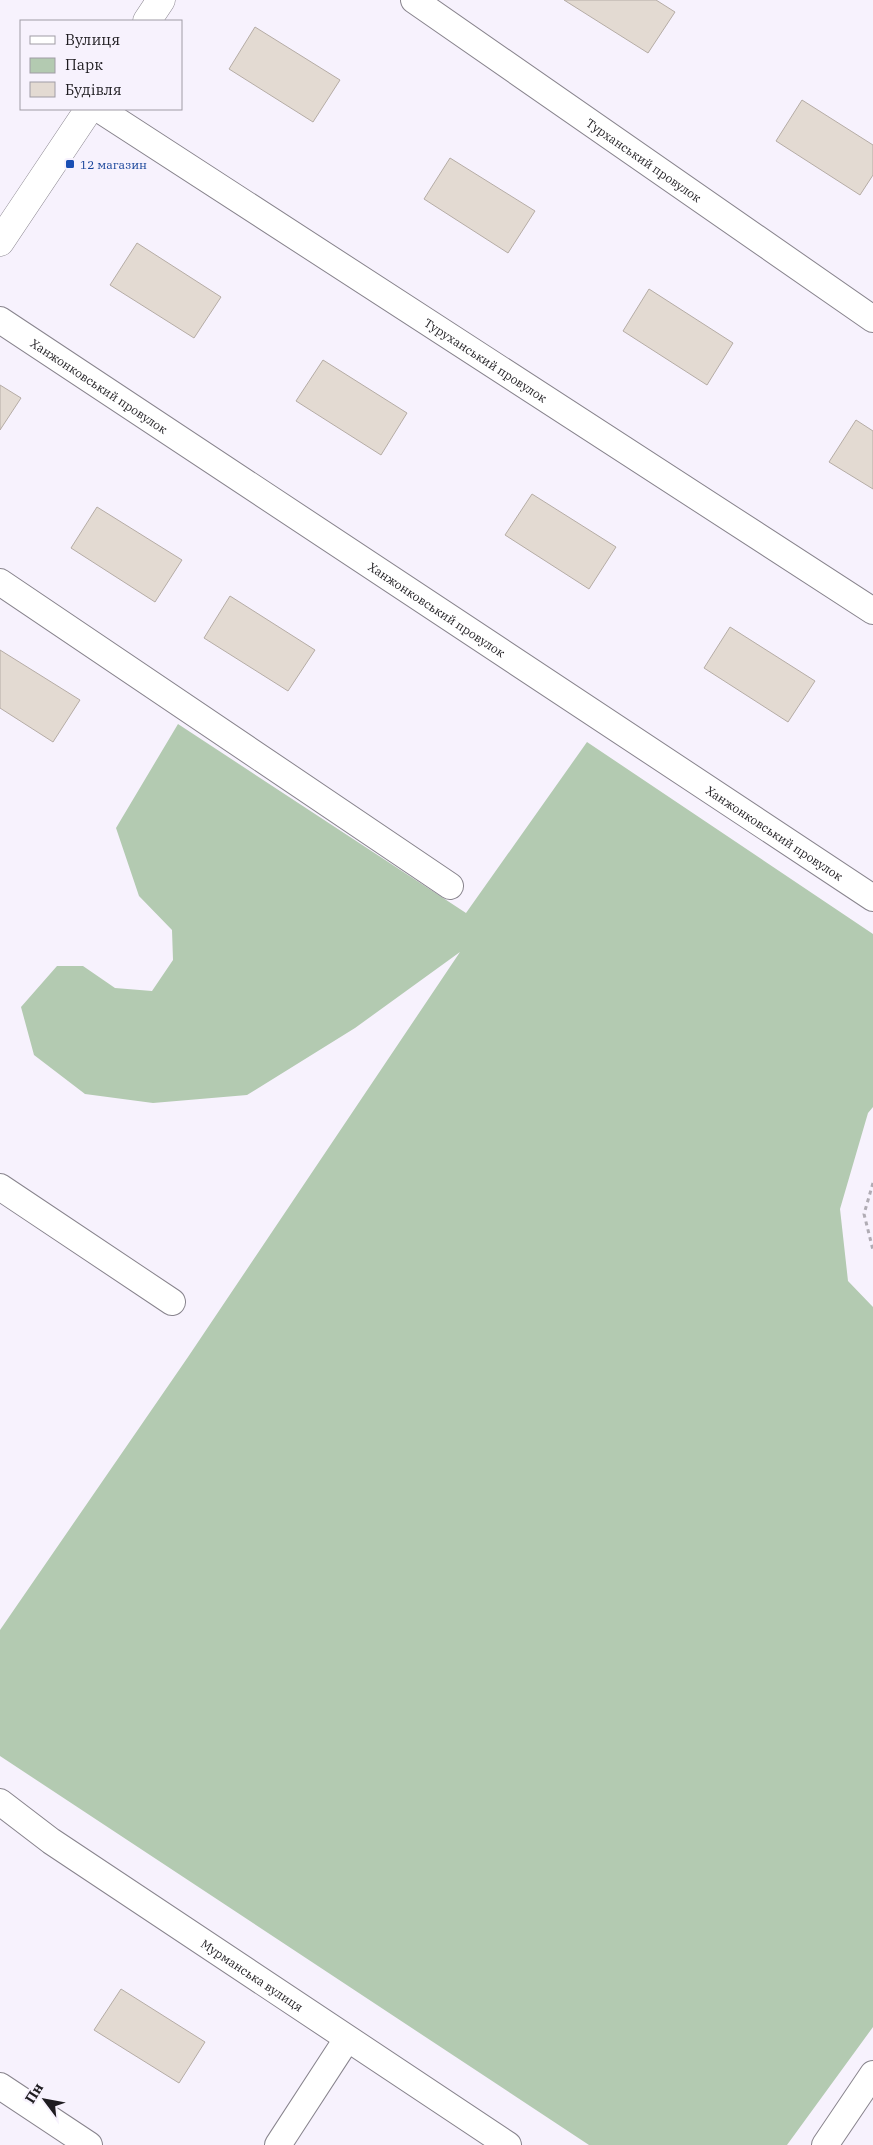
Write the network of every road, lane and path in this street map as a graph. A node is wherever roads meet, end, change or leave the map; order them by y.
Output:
1 (161, 0) edge
2 (414, 0) edge
3 (148, 20) edge
4 (87, 110) edge
5 (101, 110) edge
6 (0, 242) edge
7 (873, 319) edge
8 (0, 320) edge
9 (0, 582) edge
10 (873, 611) edge
11 (450, 886) dead end
12 (873, 898) edge
13 (873, 1183) edge
14 (0, 1187) edge
15 (873, 1250) edge
16 (172, 1302) dead end
17 (0, 1802) edge
18 (347, 2039) junction
19 (0, 2086) edge
20 (869, 2089) edge
21 (89, 2145) edge
22 (278, 2145) edge
23 (508, 2145) edge
24 (825, 2145) edge

1 - 3 street
2 - 7 street, Турханський провулок
4 - 6 street
5 - 10 street, Туруханський провулок
8 - 12 street, Ханжонковський провулок
9 - 11 street
13 - 15 path
14 - 16 street
17 - 18 street, Мурманська вулиця
18 - 22 street
18 - 23 street, Мурманська вулиця
19 - 21 street
20 - 24 street

